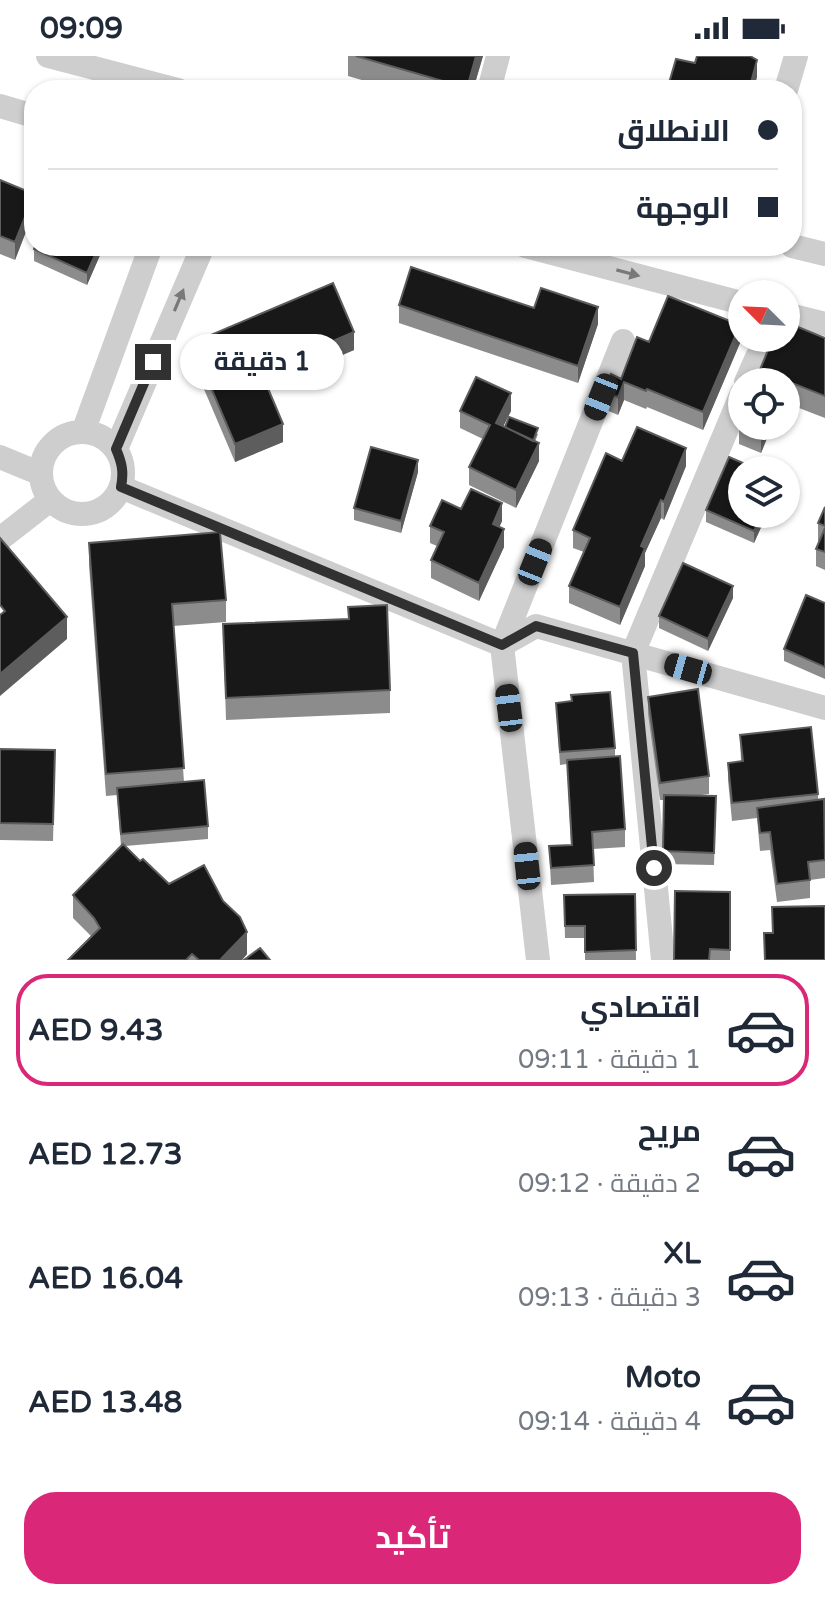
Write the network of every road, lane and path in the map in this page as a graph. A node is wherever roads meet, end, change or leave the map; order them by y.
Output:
1 (48, 56) edge
2 (498, 56) edge
3 (790, 57) edge
4 (140, 80) edge
5 (492, 80) edge
6 (787, 80) edge
7 (0, 106) edge
8 (24, 113) edge
9 (802, 248) edge
10 (825, 254) edge
11 (147, 256) edge
12 (199, 256) edge
13 (563, 256) edge
14 (728, 299) edge
15 (800, 318) edge
16 (825, 324) edge
17 (623, 341) dead end
18 (757, 357) dead end
19 (752, 368) edge
20 (728, 426) edge
21 (83, 432) junction
22 (116, 449) junction
23 (0, 457) edge
24 (41, 474) junction
25 (121, 487) junction
26 (50, 500) junction
27 (0, 539) edge
28 (502, 645) junction
29 (633, 653) junction
30 (825, 708) edge
31 (538, 960) edge
32 (663, 960) edge

1 - 4 street
2 - 5 street
3 - 6 street
7 - 8 street
9 - 10 street
11 - 21 street
22 -> 12 street
13 -> 14 street
15 - 16 street
17 - 28 street
18 - 19 street
20 - 29 street
21 - 22 street
21 - 24 street
22 - 25 street
23 - 24 street
24 - 26 street
25 - 26 street
25 - 28 street
26 - 27 street
28 - 29 street
28 - 31 street
29 - 30 street
29 - 32 street

